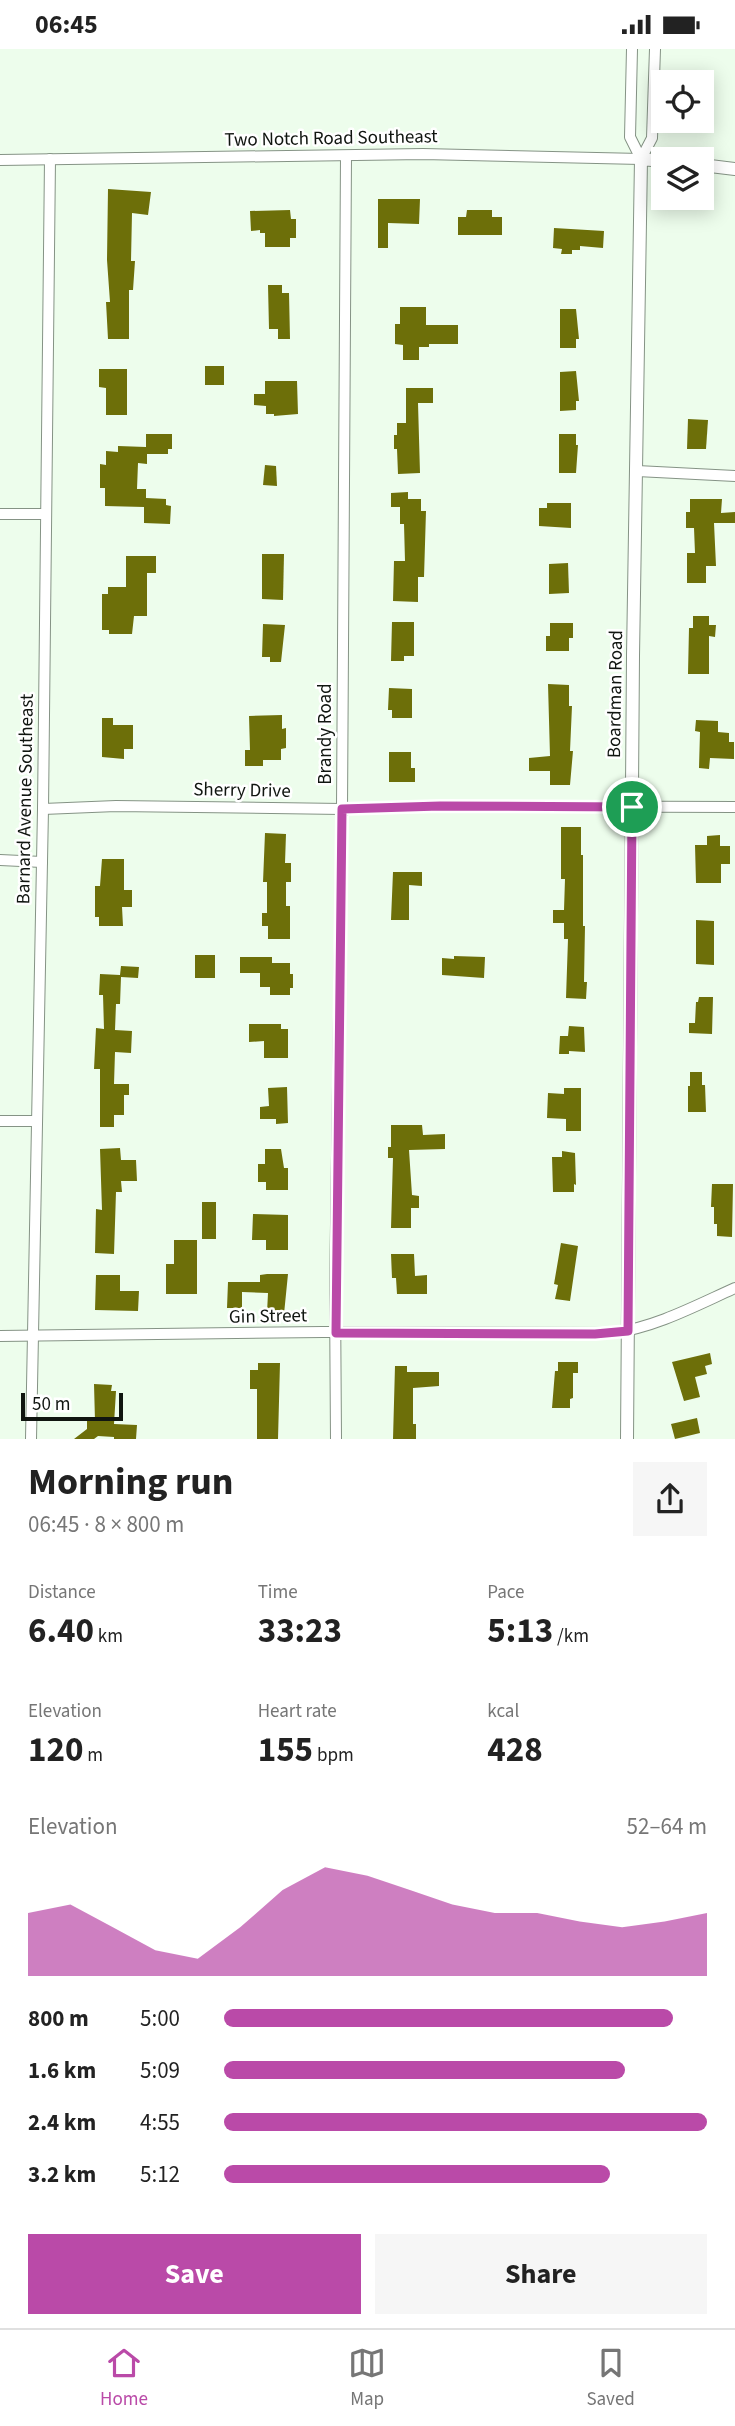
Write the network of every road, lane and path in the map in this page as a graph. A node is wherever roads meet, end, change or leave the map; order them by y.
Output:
1 (632, 49) edge
2 (655, 49) edge
3 (346, 156) junction
4 (50, 159) junction
5 (641, 159) junction
6 (0, 160) edge
7 (651, 160) edge
8 (714, 166) edge
9 (735, 169) edge
10 (637, 471) junction
11 (735, 476) edge
12 (0, 514) edge
13 (45, 515) junction
14 (632, 807) junction
15 (735, 807) edge
16 (342, 809) junction
17 (43, 810) junction
18 (0, 860) edge
19 (42, 862) junction
20 (0, 1121) edge
21 (37, 1121) junction
22 (735, 1288) edge
23 (628, 1331) junction
24 (336, 1333) junction
25 (0, 1336) edge
26 (33, 1336) junction
27 (31, 1439) edge
28 (336, 1439) edge
29 (627, 1439) edge

1 - 5 street, Boardman Road
2 - 5 street, Boardman Road
3 - 4 street, Two Notch Road Southeast
3 - 5 street, Two Notch Road Southeast
3 - 16 street, Brandy Road
4 - 6 street, Two Notch Road Southeast
4 - 13 street, Barnard Avenue Southeast
5 - 7 street, Two Notch Road Southeast
5 - 10 street, Boardman Road
8 - 9 street
10 - 11 street
10 - 14 street, Boardman Road
12 - 13 street
13 - 17 street, Barnard Avenue Southeast
14 - 15 street, Sherry Drive
14 - 16 street, Sherry Drive
14 - 23 street, Boardman Road
16 - 17 street, Sherry Drive
16 - 24 street, Brandy Road
17 - 19 street, Barnard Avenue Southeast
18 - 19 street
19 - 21 street, Barnard Avenue Southeast
20 - 21 street
21 - 26 street, Barnard Avenue Southeast
22 - 23 street, Gin Street
23 - 24 street, Gin Street
23 - 29 street, Boardman Road
24 - 26 street, Gin Street
24 - 28 street, Brandy Road
25 - 26 street, Gin Street
26 - 27 street, Barnard Avenue Southeast

